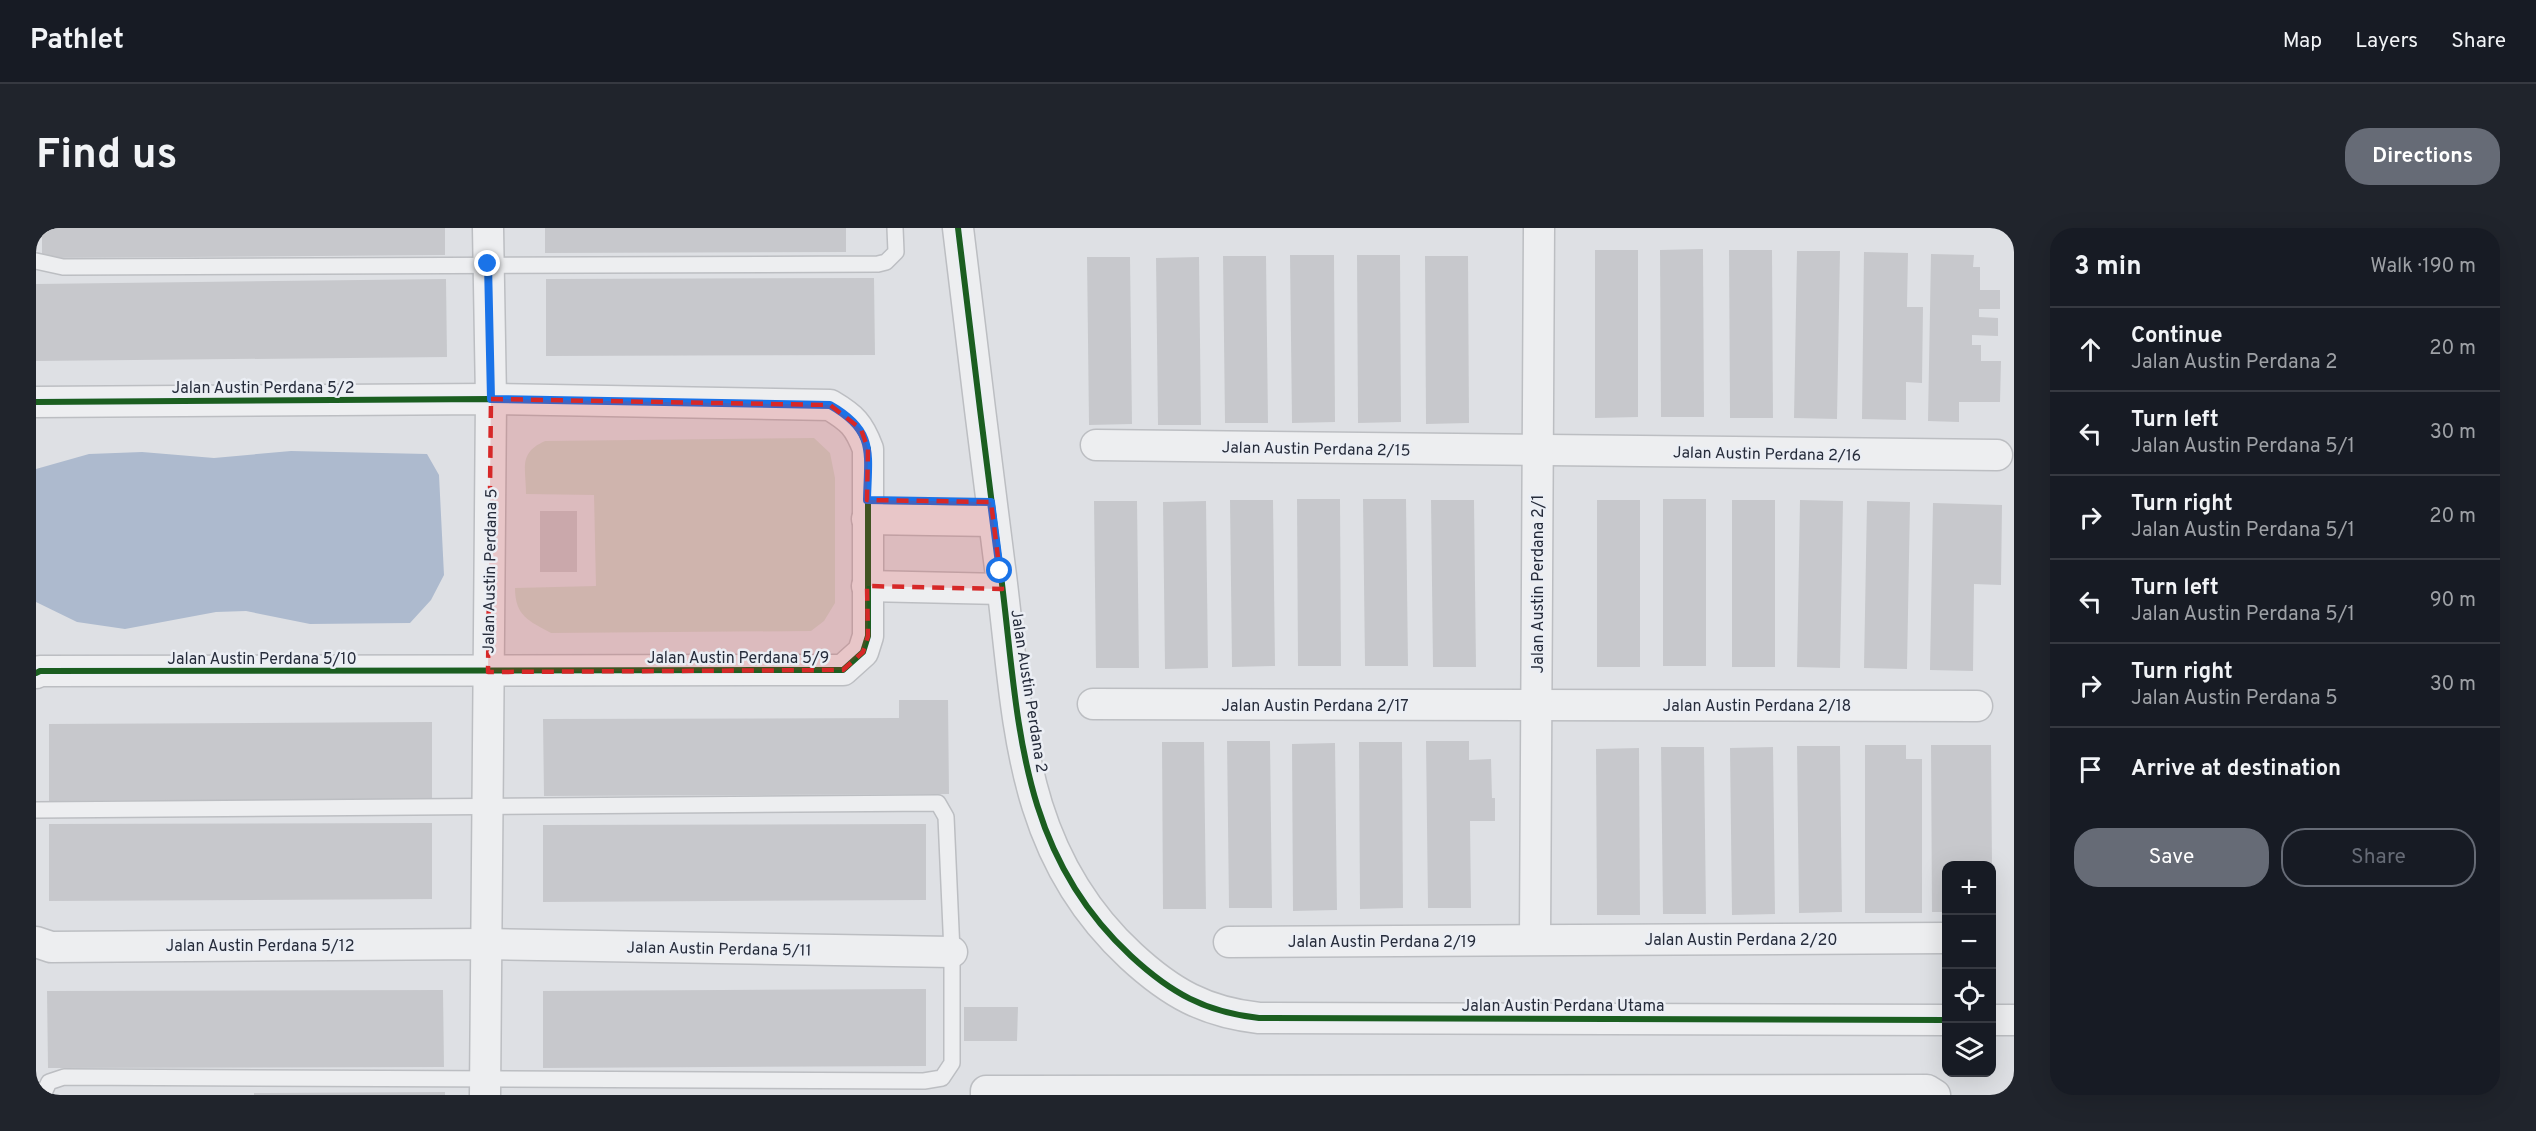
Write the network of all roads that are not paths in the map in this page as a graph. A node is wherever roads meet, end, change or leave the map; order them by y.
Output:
1 (488, 228) edge
2 (895, 228) edge
3 (958, 228) edge
4 (1539, 228) edge
5 (36, 261) edge
6 (488, 264) junction
7 (491, 399) junction
8 (36, 402) edge
9 (1096, 445) dead end
10 (1537, 450) junction
11 (1997, 456) dead end
12 (867, 509) junction
13 (992, 512) junction
14 (867, 578) junction
15 (1001, 580) junction
16 (488, 672) junction
17 (36, 673) edge
18 (1093, 704) dead end
19 (1536, 705) junction
20 (1977, 706) dead end
21 (487, 806) junction
22 (36, 810) edge
23 (1942, 938) edge
24 (1535, 939) junction
25 (36, 942) edge
26 (1229, 942) dead end
27 (486, 944) junction
28 (952, 952) junction
29 (1183, 996) joint
30 (1942, 1020) edge
31 (1996, 1020) edge
32 (2014, 1020) edge
33 (485, 1087) edge
34 (986, 1093) edge
35 (1454, 1093) edge
36 (43, 1095) edge
37 (1935, 1095) edge

1 - 6 street, Jalan Austin Perdana 5
2 - 6 lane
3 - 13 street, Jalan Austin Perdana 2
4 - 10 street, Jalan Austin Perdana 2/1
5 - 6 lane
6 - 7 street, Jalan Austin Perdana 5
7 - 8 street, Jalan Austin Perdana 5/2
7 - 12 street, Jalan Austin Perdana 5/2
7 - 16 street, Jalan Austin Perdana 5
9 - 10 street, Jalan Austin Perdana 2/15
10 - 11 street, Jalan Austin Perdana 2/16
10 - 19 street, Jalan Austin Perdana 2/1
12 - 13 street
12 - 14 street, Jalan Austin Perdana 5/9
13 - 15 street, Jalan Austin Perdana 2
14 - 15 street
14 - 16 street, Jalan Austin Perdana 5/9
15 - 29 street, Jalan Austin Perdana 2
16 - 17 street, Jalan Austin Perdana 5/10
16 - 21 street, Jalan Austin Perdana 5
18 - 19 street, Jalan Austin Perdana 2/17
19 - 20 street, Jalan Austin Perdana 2/18
19 - 24 street, Jalan Austin Perdana 2/1
21 - 22 lane
21 - 27 street, Jalan Austin Perdana 5
21 - 28 lane
23 - 24 street, Jalan Austin Perdana 2/20
24 - 26 street, Jalan Austin Perdana 2/19
25 - 27 street, Jalan Austin Perdana 5/12
27 - 28 street, Jalan Austin Perdana 5/11
27 - 33 street, Jalan Austin Perdana 5
28 - 33 lane
29 - 30 street, Jalan Austin Perdana Utama
31 - 32 street
33 - 36 lane
34 - 35 street
35 - 37 street

